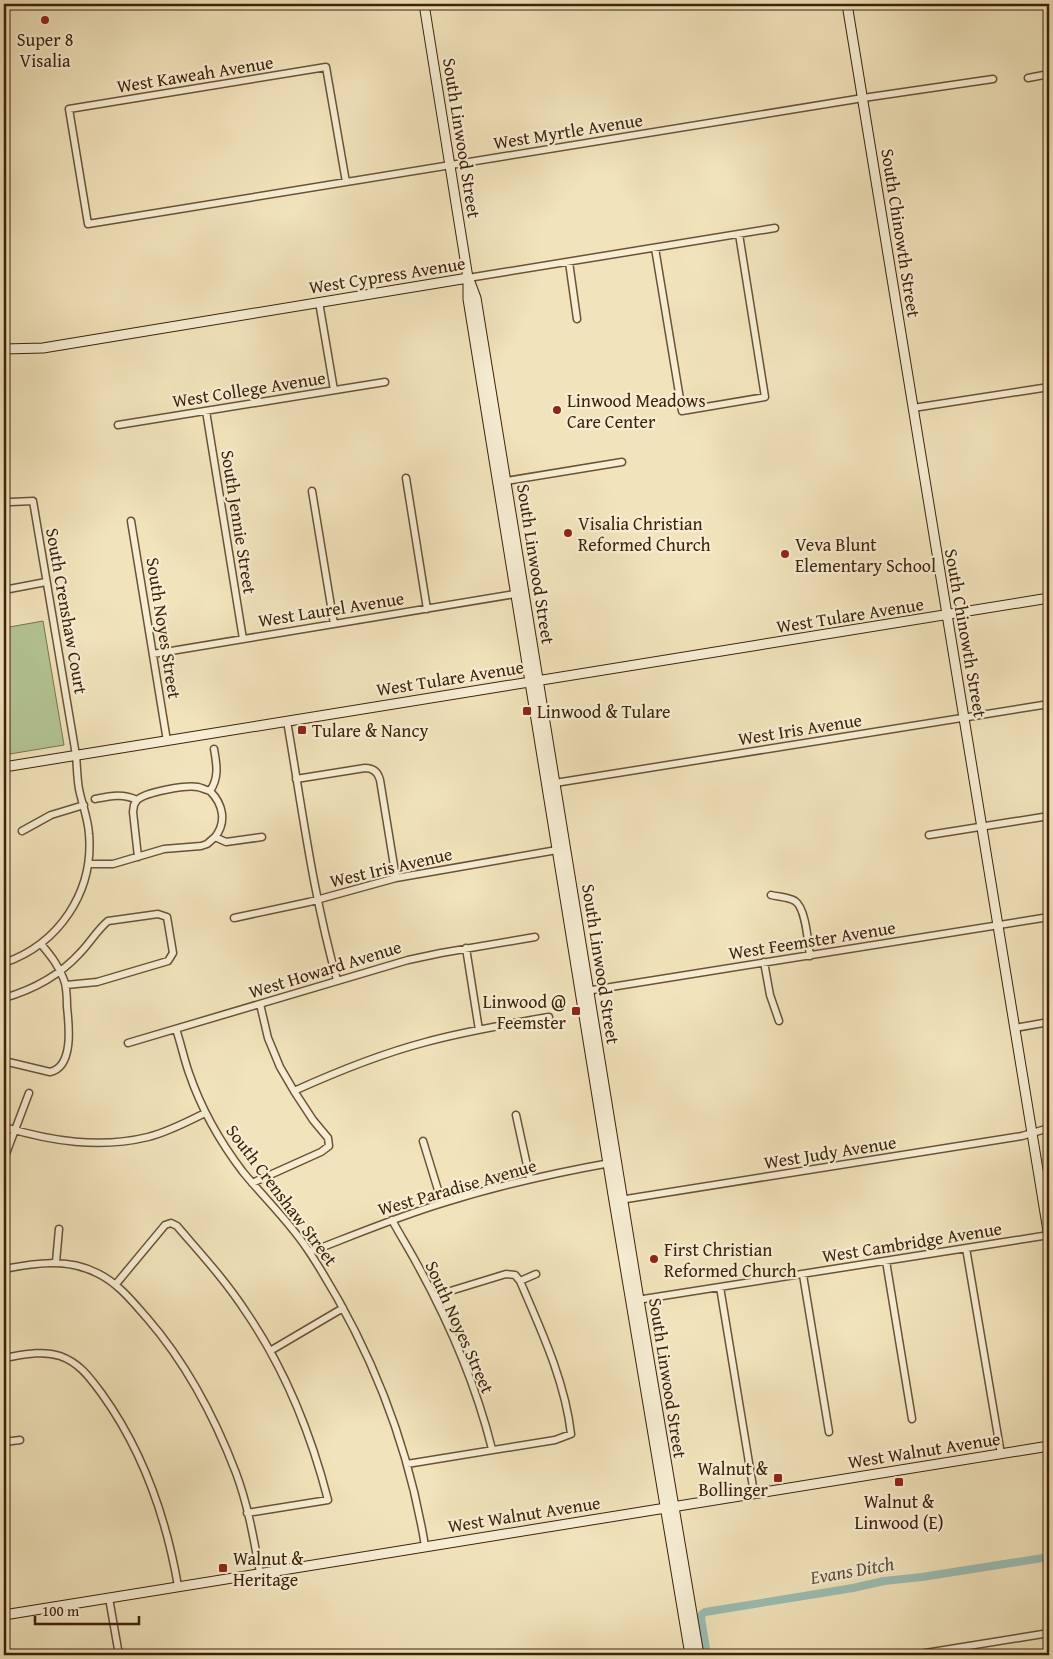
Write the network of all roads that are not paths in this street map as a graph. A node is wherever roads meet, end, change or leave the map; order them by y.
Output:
1 (424, 4) edge
2 (847, 4) edge
3 (1049, 74) edge
4 (1028, 78) dead end
5 (993, 79) dead end
6 (863, 98) junction
7 (450, 166) junction
8 (346, 182) junction
9 (88, 224) joint
10 (775, 228) dead end
11 (739, 234) junction
12 (655, 248) junction
13 (569, 262) junction
14 (468, 278) junction
15 (319, 302) junction
16 (577, 319) dead end
17 (4, 349) edge
18 (385, 382) dead end
19 (1049, 387) edge
20 (334, 390) junction
21 (913, 408) junction
22 (206, 411) junction
23 (118, 426) dead end
24 (490, 440) junction
25 (622, 462) dead end
26 (406, 478) dead end
27 (506, 481) junction
28 (312, 491) dead end
29 (4, 501) edge
30 (131, 521) dead end
31 (46, 582) junction
32 (522, 582) junction
33 (4, 590) edge
34 (515, 594) junction
35 (1049, 598) edge
36 (427, 609) junction
37 (946, 615) junction
38 (334, 624) junction
39 (243, 639) junction
40 (153, 654) junction
41 (534, 682) junction
42 (1049, 704) edge
43 (964, 718) junction
44 (287, 721) junction
45 (167, 740) junction
46 (214, 750) dead end
47 (76, 755) junction
48 (4, 767) edge
49 (296, 779) junction
50 (555, 783) junction
51 (210, 791) junction
52 (547, 794) junction
53 (95, 799) dead end
54 (137, 800) junction
55 (84, 805) junction
56 (1049, 816) edge
57 (982, 827) junction
58 (22, 831) dead end
59 (929, 835) dead end
60 (215, 837) junction
61 (262, 837) dead end
62 (556, 850) junction
63 (138, 856) junction
64 (88, 864) junction
65 (396, 878) junction
66 (771, 895) dead end
67 (316, 900) junction
68 (1049, 917) edge
69 (234, 918) dead end
70 (998, 925) junction
71 (535, 936) dead end
72 (41, 944) junction
73 (466, 948) junction
74 (810, 956) junction
75 (764, 962) junction
76 (4, 963) edge
77 (60, 970) junction
78 (337, 980) junction
79 (66, 986) junction
80 (584, 991) junction
81 (4, 998) edge
82 (260, 1004) junction
83 (549, 1016) dead end
84 (779, 1021) dead end
85 (1049, 1022) edge
86 (1015, 1028) junction
87 (176, 1029) junction
88 (479, 1030) junction
89 (128, 1043) dead end
90 (4, 1060) edge
91 (294, 1091) junction
92 (29, 1093) dead end
93 (205, 1113) junction
94 (516, 1116) dead end
95 (4, 1127) edge
96 (1049, 1128) edge
97 (15, 1131) junction
98 (1032, 1132) junction
99 (422, 1141) dead end
100 (4, 1160) edge
101 (612, 1163) junction
102 (530, 1179) junction
103 (252, 1183) junction
104 (618, 1200) junction
105 (442, 1203) junction
106 (392, 1220) junction
107 (59, 1229) dead end
108 (1049, 1235) edge
109 (966, 1248) junction
110 (310, 1252) junction
111 (886, 1261) junction
112 (56, 1262) junction
113 (4, 1268) edge
114 (536, 1274) dead end
115 (803, 1275) junction
116 (520, 1282) junction
117 (116, 1284) junction
118 (720, 1287) junction
119 (434, 1296) junction
120 (635, 1300) junction
121 (343, 1308) junction
122 (270, 1351) junction
123 (4, 1358) edge
124 (912, 1419) dead end
125 (830, 1432) dead end
126 (20, 1440) dead end
127 (4, 1442) edge
128 (1049, 1446) edge
129 (492, 1449) junction
130 (1001, 1454) junction
131 (407, 1464) junction
132 (754, 1493) junction
133 (669, 1507) junction
134 (247, 1513) junction
135 (425, 1546) junction
136 (260, 1573) junction
137 (178, 1586) junction
138 (109, 1598) junction
139 (4, 1615) edge
140 (1049, 1633) edge
141 (118, 1655) edge
142 (690, 1655) edge
143 (699, 1655) edge
144 (913, 1655) edge

1 - 7 street, South Linwood Street
2 - 6 street, South Chinowth Street
3 - 4 street
5 - 6 street, West Myrtle Avenue
6 - 7 street, West Myrtle Avenue
6 - 21 street, South Chinowth Street
7 - 8 street, West Myrtle Avenue
7 - 14 street, South Linwood Street
8 - 9 street, West Myrtle Avenue
8 - 9 street, West Kaweah Avenue
10 - 11 street, West Cypress Avenue
11 - 12 street, West Cypress Avenue
11 - 12 street
12 - 13 street, West Cypress Avenue
13 - 14 street, West Cypress Avenue
13 - 16 street
14 - 15 street, West Cypress Avenue
14 - 24 street, South Linwood Street
14 - 27 street, South Linwood Street
15 - 17 street, West Cypress Avenue
15 - 20 street
18 - 20 street, West College Avenue
19 - 21 street
20 - 22 street, West College Avenue
21 - 37 street, South Chinowth Street
22 - 23 street, West College Avenue
22 - 39 street, South Jennie Street
24 - 27 street
24 - 34 street, South Linwood Street
25 - 27 street
26 - 36 street
27 - 32 street, South Linwood Street
28 - 38 street
29 - 31 street, South Crenshaw Court
30 - 40 street, South Noyes Street
31 - 33 street
31 - 47 street, South Crenshaw Court
32 - 34 street
32 - 41 street, South Linwood Street
34 - 36 street, West Laurel Avenue
34 - 41 street, South Linwood Street
35 - 37 street, West Tulare Avenue
36 - 38 street, West Laurel Avenue
37 - 41 street, West Tulare Avenue
37 - 43 street, South Chinowth Street
38 - 39 street, West Laurel Avenue
39 - 40 street, West Laurel Avenue
40 - 45 street, South Noyes Street
41 - 44 street, West Tulare Avenue
41 - 50 street, South Linwood Street
41 - 52 street, South Linwood Street
42 - 43 street, West Iris Avenue
43 - 50 street, West Iris Avenue
43 - 57 street, South Chinowth Street
44 - 45 street, West Tulare Avenue
44 - 49 street
45 - 47 street, West Tulare Avenue
46 - 51 street
47 - 48 street, West Tulare Avenue
47 - 55 street
49 - 65 street
49 - 67 street
50 - 52 street
50 - 80 street, South Linwood Street
51 - 54 street
51 - 60 street
52 - 62 street, South Linwood Street
53 - 54 street
54 - 63 street
55 - 58 street
55 - 64 street
56 - 57 street
57 - 59 street
57 - 70 street, South Chinowth Street
60 - 61 street
60 - 63 street
62 - 65 street, West Iris Avenue
62 - 80 street, South Linwood Street
63 - 64 street
64 - 72 street
65 - 67 street, West Iris Avenue
66 - 74 street
67 - 69 street, West Iris Avenue
67 - 78 street
68 - 70 street, West Feemster Avenue
70 - 74 street, West Feemster Avenue
70 - 86 street, South Chinowth Street
71 - 73 street, West Howard Avenue
72 - 76 street
72 - 77 street
73 - 78 street, West Howard Avenue
73 - 88 street
74 - 75 street, West Feemster Avenue
75 - 80 street, West Feemster Avenue
75 - 84 street
77 - 79 street
77 - 79 street
77 - 81 street
78 - 82 street, West Howard Avenue
79 - 90 street
80 - 101 street, South Linwood Street
82 - 87 street, West Howard Avenue
82 - 91 street
83 - 88 street
85 - 86 street
86 - 98 street, South Chinowth Street
87 - 89 street, West Howard Avenue
87 - 93 street, South Crenshaw Street
88 - 91 street
91 - 103 street
92 - 97 street
93 - 97 street
93 - 103 street, South Crenshaw Street
94 - 102 street
95 - 97 street
96 - 98 street, West Judy Avenue
97 - 100 street
98 - 104 street, West Judy Avenue
98 - 108 street, South Chinowth Street
99 - 105 street
101 - 102 street, West Paradise Avenue
101 - 104 street, South Linwood Street
102 - 105 street, West Paradise Avenue
103 - 110 street, South Crenshaw Street
104 - 120 street, South Linwood Street
105 - 106 street, West Paradise Avenue
106 - 110 street, West Paradise Avenue
106 - 119 street, South Noyes Street
107 - 112 street
108 - 109 street, West Cambridge Avenue
109 - 111 street, West Cambridge Avenue
109 - 130 street
110 - 121 street, South Crenshaw Street
111 - 115 street, West Cambridge Avenue
111 - 124 street
112 - 113 street
112 - 117 street
114 - 116 street
115 - 118 street, West Cambridge Avenue
115 - 125 street
116 - 119 street
116 - 129 street
117 - 122 street
117 - 134 street
118 - 120 street, West Cambridge Avenue
118 - 132 street
119 - 129 street, South Noyes Street
120 - 133 street, South Linwood Street
121 - 122 street
121 - 131 street, South Crenshaw Street
122 - 134 street
123 - 137 street
126 - 127 street
128 - 130 street, West Walnut Avenue
129 - 131 street
130 - 132 street, West Walnut Avenue
131 - 135 street, South Crenshaw Street
132 - 133 street, West Walnut Avenue
133 - 135 street, West Walnut Avenue
133 - 142 street, South Linwood Street
133 - 143 street, South Linwood Street
134 - 136 street
135 - 136 street, West Walnut Avenue
136 - 137 street, West Walnut Avenue
137 - 138 street, West Walnut Avenue
138 - 139 street, West Walnut Avenue
138 - 141 street
140 - 144 street

